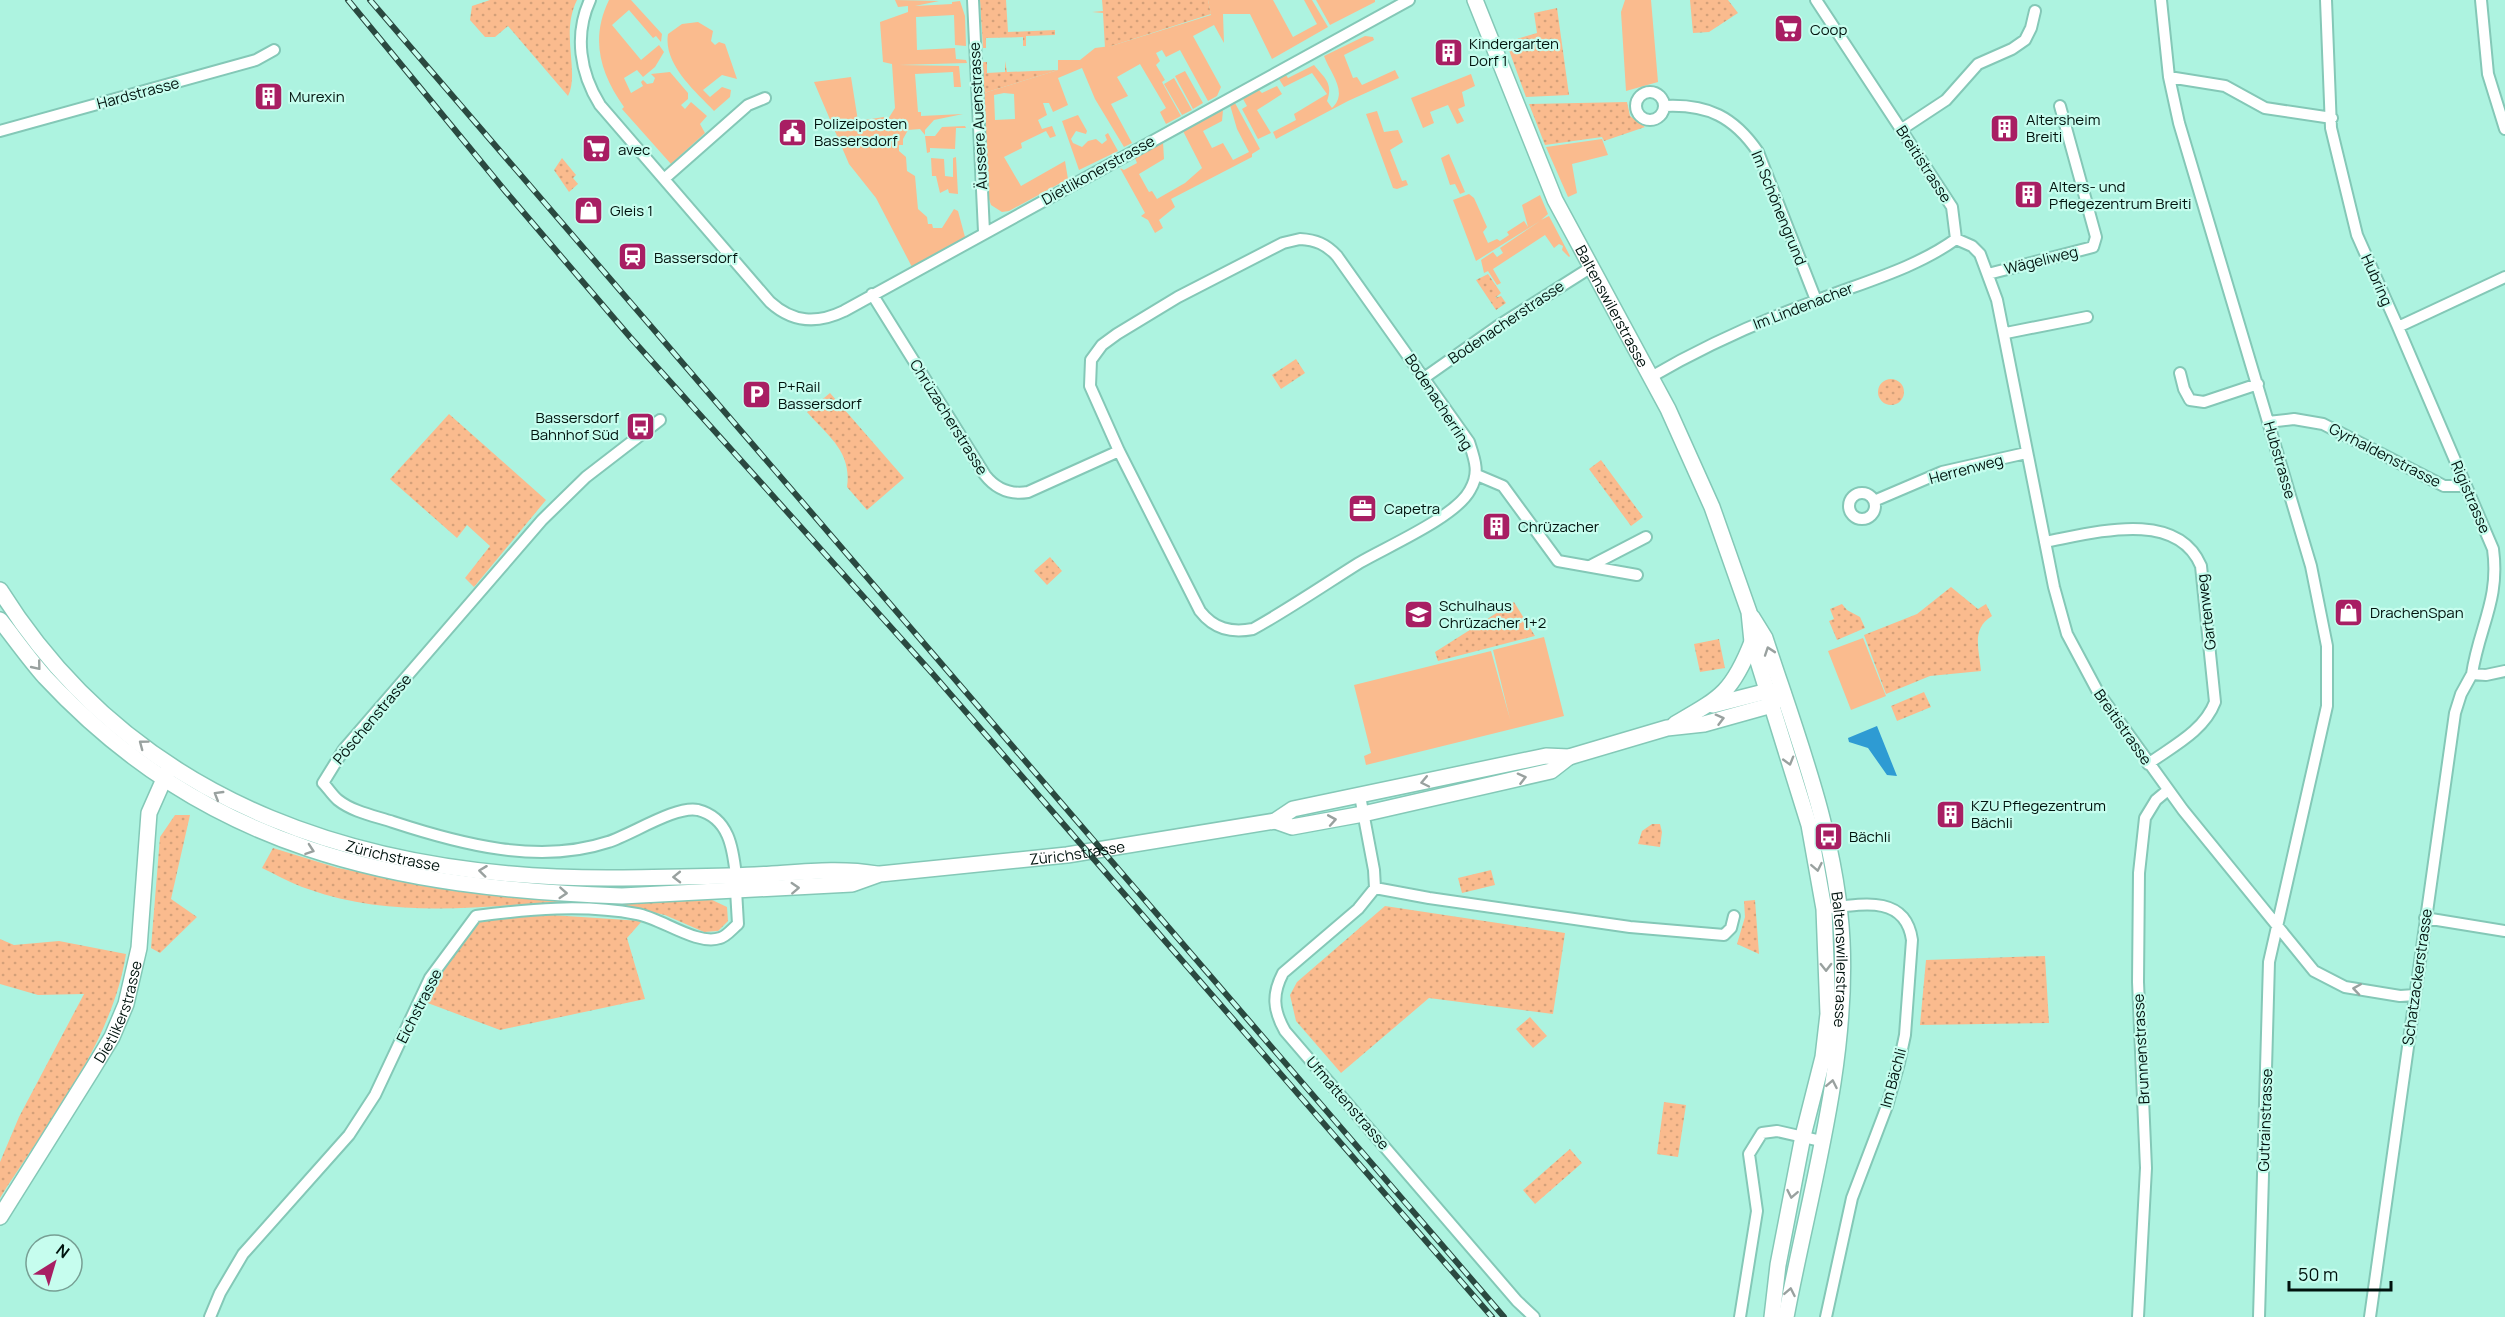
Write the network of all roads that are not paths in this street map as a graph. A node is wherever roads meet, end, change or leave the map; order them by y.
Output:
1 (590, 0) edge
2 (973, 0) edge
3 (1409, 0) edge
4 (1462, 0) edge
5 (1470, 0) edge
6 (1475, 0) edge
7 (1816, 0) edge
8 (2161, 0) edge
9 (2326, 0) edge
10 (2481, 0) edge
11 (2036, 11) dead end
12 (274, 50) dead end
13 (2169, 78) junction
14 (765, 98) dead end
15 (1665, 106) dead end
16 (2060, 106) dead end
17 (2332, 118) junction
18 (1902, 129) junction
19 (2505, 129) edge
20 (0, 131) edge
21 (664, 179) junction
22 (984, 232) junction
23 (1956, 239) junction
24 (1590, 268) junction
25 (1988, 274) junction
26 (2505, 278) edge
27 (872, 294) junction
28 (1816, 300) junction
29 (2086, 317) dead end
30 (2398, 327) junction
31 (2006, 333) junction
32 (2180, 373) dead end
33 (1651, 377) junction
34 (1424, 378) junction
35 (2258, 384) junction
36 (660, 420) dead end
37 (2268, 422) junction
38 (1119, 451) junction
39 (2026, 453) junction
40 (1477, 475) junction
41 (2466, 486) junction
42 (1874, 501) dead end
43 (1647, 537) dead end
44 (2046, 543) junction
45 (1592, 565) junction
46 (1637, 575) dead end
47 (0, 590) edge
48 (1749, 612) junction
49 (0, 620) edge
50 (1752, 642) junction
51 (2505, 671) edge
52 (2472, 674) junction
53 (1774, 696) junction
54 (1709, 706) junction
55 (1668, 728) junction
56 (1569, 757) junction
57 (2148, 764) junction
58 (176, 768) junction
59 (163, 779) junction
60 (2168, 790) junction
61 (1360, 796) junction
62 (1364, 814) junction
63 (256, 821) junction
64 (1275, 821) junction
65 (736, 883) junction
66 (1375, 888) junction
67 (1831, 908) junction
68 (1734, 916) dead end
69 (2426, 918) junction
70 (2276, 924) junction
71 (2505, 931) edge
72 (2415, 995) junction
73 (1803, 1136) junction
74 (1821, 1141) junction
75 (0, 1217) edge
76 (210, 1317) edge
77 (1534, 1317) edge
78 (1740, 1317) edge
79 (1772, 1317) edge
80 (1785, 1317) edge
81 (1826, 1317) edge
82 (2138, 1317) edge
83 (2259, 1317) edge
84 (2370, 1317) edge

1 - 21 street
2 - 22 street, Äussere Auenstrasse
3 - 22 street, Dietlikonerstrasse
4 - 5 main road
6 - 24 main road, Baltenswilerstrasse
7 - 18 street, Breitistrasse
8 - 13 street, Hubstrasse
9 - 17 street, Hubring
10 - 19 street
11 - 18 street
12 - 20 street, Hardstrasse
13 - 17 street
13 - 35 street, Hubstrasse
14 - 21 street
15 - 28 street, Im Schönengrund
16 - 25 street, Wägeliweg
17 - 30 street, Hubring
18 - 23 street, Breitistrasse
21 - 27 street, Dietlikonerstrasse
22 - 27 street, Dietlikonerstrasse
23 - 25 street, Breitistrasse
23 - 28 street, Im Lindenacher
24 - 33 main road, Baltenswilerstrasse
24 - 34 street, Bodenacherstrasse
25 - 31 street, Breitistrasse
26 - 30 street
27 - 38 street, Chrüzacherstrasse
28 - 33 street, Im Lindenacher
29 - 31 street
30 - 41 street, Rigistrasse
31 - 39 street, Breitistrasse
32 - 35 street
33 - 48 main road, Baltenswilerstrasse
34 - 38 street, Bodenacherring
34 - 40 street, Bodenacherring
35 - 37 street, Hubstrasse
36 - 65 street, Pöschenstrasse
37 - 41 street, Gyrhaldenstrasse
37 - 70 street, Hubstrasse
38 - 40 street, Bodenacherring
39 - 42 street, Herrenweg
39 - 44 street, Breitistrasse
40 - 45 street
41 - 52 street, Rigistrasse
43 - 45 street
44 - 57 street, Breitistrasse
44 - 57 street, Gartenweg
45 - 46 street
58 -> 47 main road, Zürichstrasse
48 - 50 main road, Baltenswilerstrasse
53 -> 48 main road, Baltenswilerstrasse
49 -> 59 main road, Zürichstrasse
50 - 53 main road, Baltenswilerstrasse
50 - 54 main road, Zürichstrasse
51 - 52 street
52 - 69 street, Schatzackerstrasse
53 - 54 main road, Zürichstrasse
55 -> 53 main road, Zürichstrasse
53 - 67 main road, Baltenswilerstrasse
54 - 55 main road, Zürichstrasse
55 - 56 main road, Zürichstrasse
56 -> 61 main road, Zürichstrasse
62 -> 56 main road, Zürichstrasse
57 - 60 street, Breitistrasse
58 - 59 main road, Dietlikerstrasse
63 -> 58 main road, Zürichstrasse
59 - 63 main road, Zürichstrasse
59 - 75 main road, Dietlikerstrasse
60 - 70 street, Breitistrasse
60 - 82 street, Brunnenstrasse
61 - 62 street
61 - 64 main road, Zürichstrasse
64 -> 62 main road, Zürichstrasse
62 - 66 street
63 - 65 main road, Zürichstrasse
64 - 65 main road, Zürichstrasse
65 - 76 street, Eichstrasse
66 - 68 street
66 - 77 street, Ufmattenstrasse
67 -> 73 main road, Baltenswilerstrasse
74 -> 67 main road, Baltenswilerstrasse
67 - 81 street, Im Bächli
69 - 71 street
69 - 72 street, Schatzackerstrasse
72 -> 70 street, Breitistrasse
70 - 83 street, Gutrainstrasse
72 - 84 street, Schatzackerstrasse
73 - 74 street
73 - 78 street
73 -> 79 main road, Baltenswilerstrasse
80 -> 74 main road, Baltenswilerstrasse

